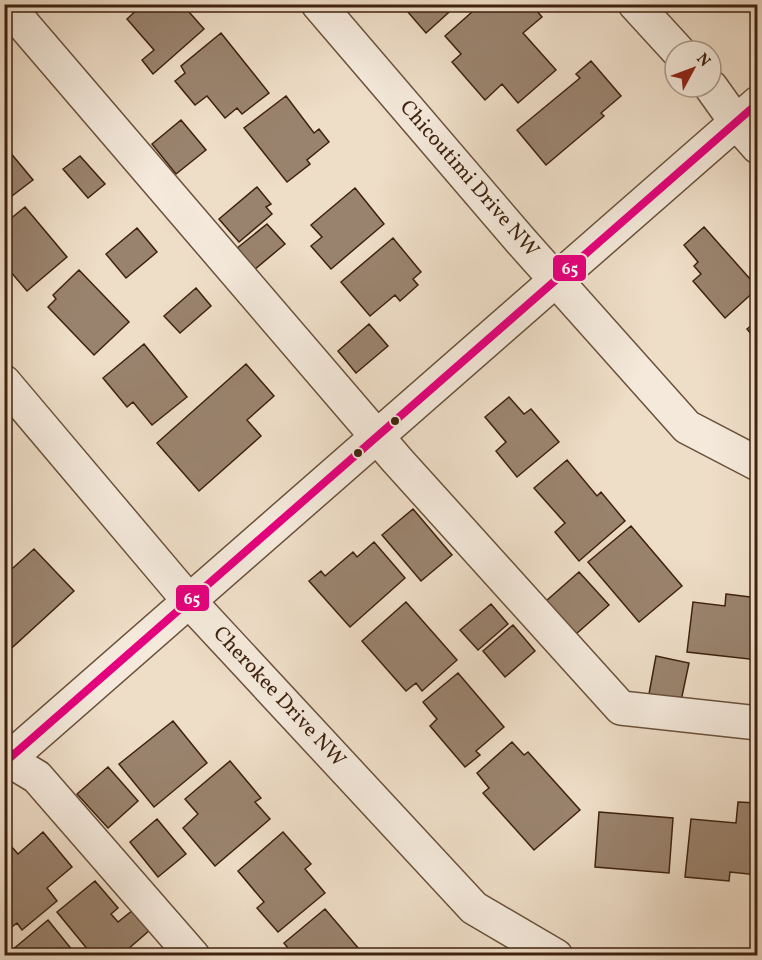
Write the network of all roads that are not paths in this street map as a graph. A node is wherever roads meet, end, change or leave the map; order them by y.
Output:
1 (18, 4) edge
2 (318, 4) edge
3 (635, 4) edge
4 (667, 39) edge
5 (723, 95) edge
6 (747, 112) edge
7 (758, 147) edge
8 (557, 279) junction
9 (4, 382) edge
10 (377, 437) junction
11 (758, 465) edge
12 (190, 602) junction
13 (758, 723) edge
14 (6, 760) edge
15 (193, 956) edge
16 (556, 956) edge

1 - 10 street
2 - 8 street, Chicoutimi Drive NW
3 - 4 street
5 - 6 street
6 - 7 street
6 - 8 street
8 - 10 street
8 - 11 street, Chicoutimi Drive NW
9 - 12 street, Cherokee Drive NW
10 - 12 street
10 - 13 street
12 - 14 street
12 - 16 street, Cherokee Drive NW
14 - 15 street

